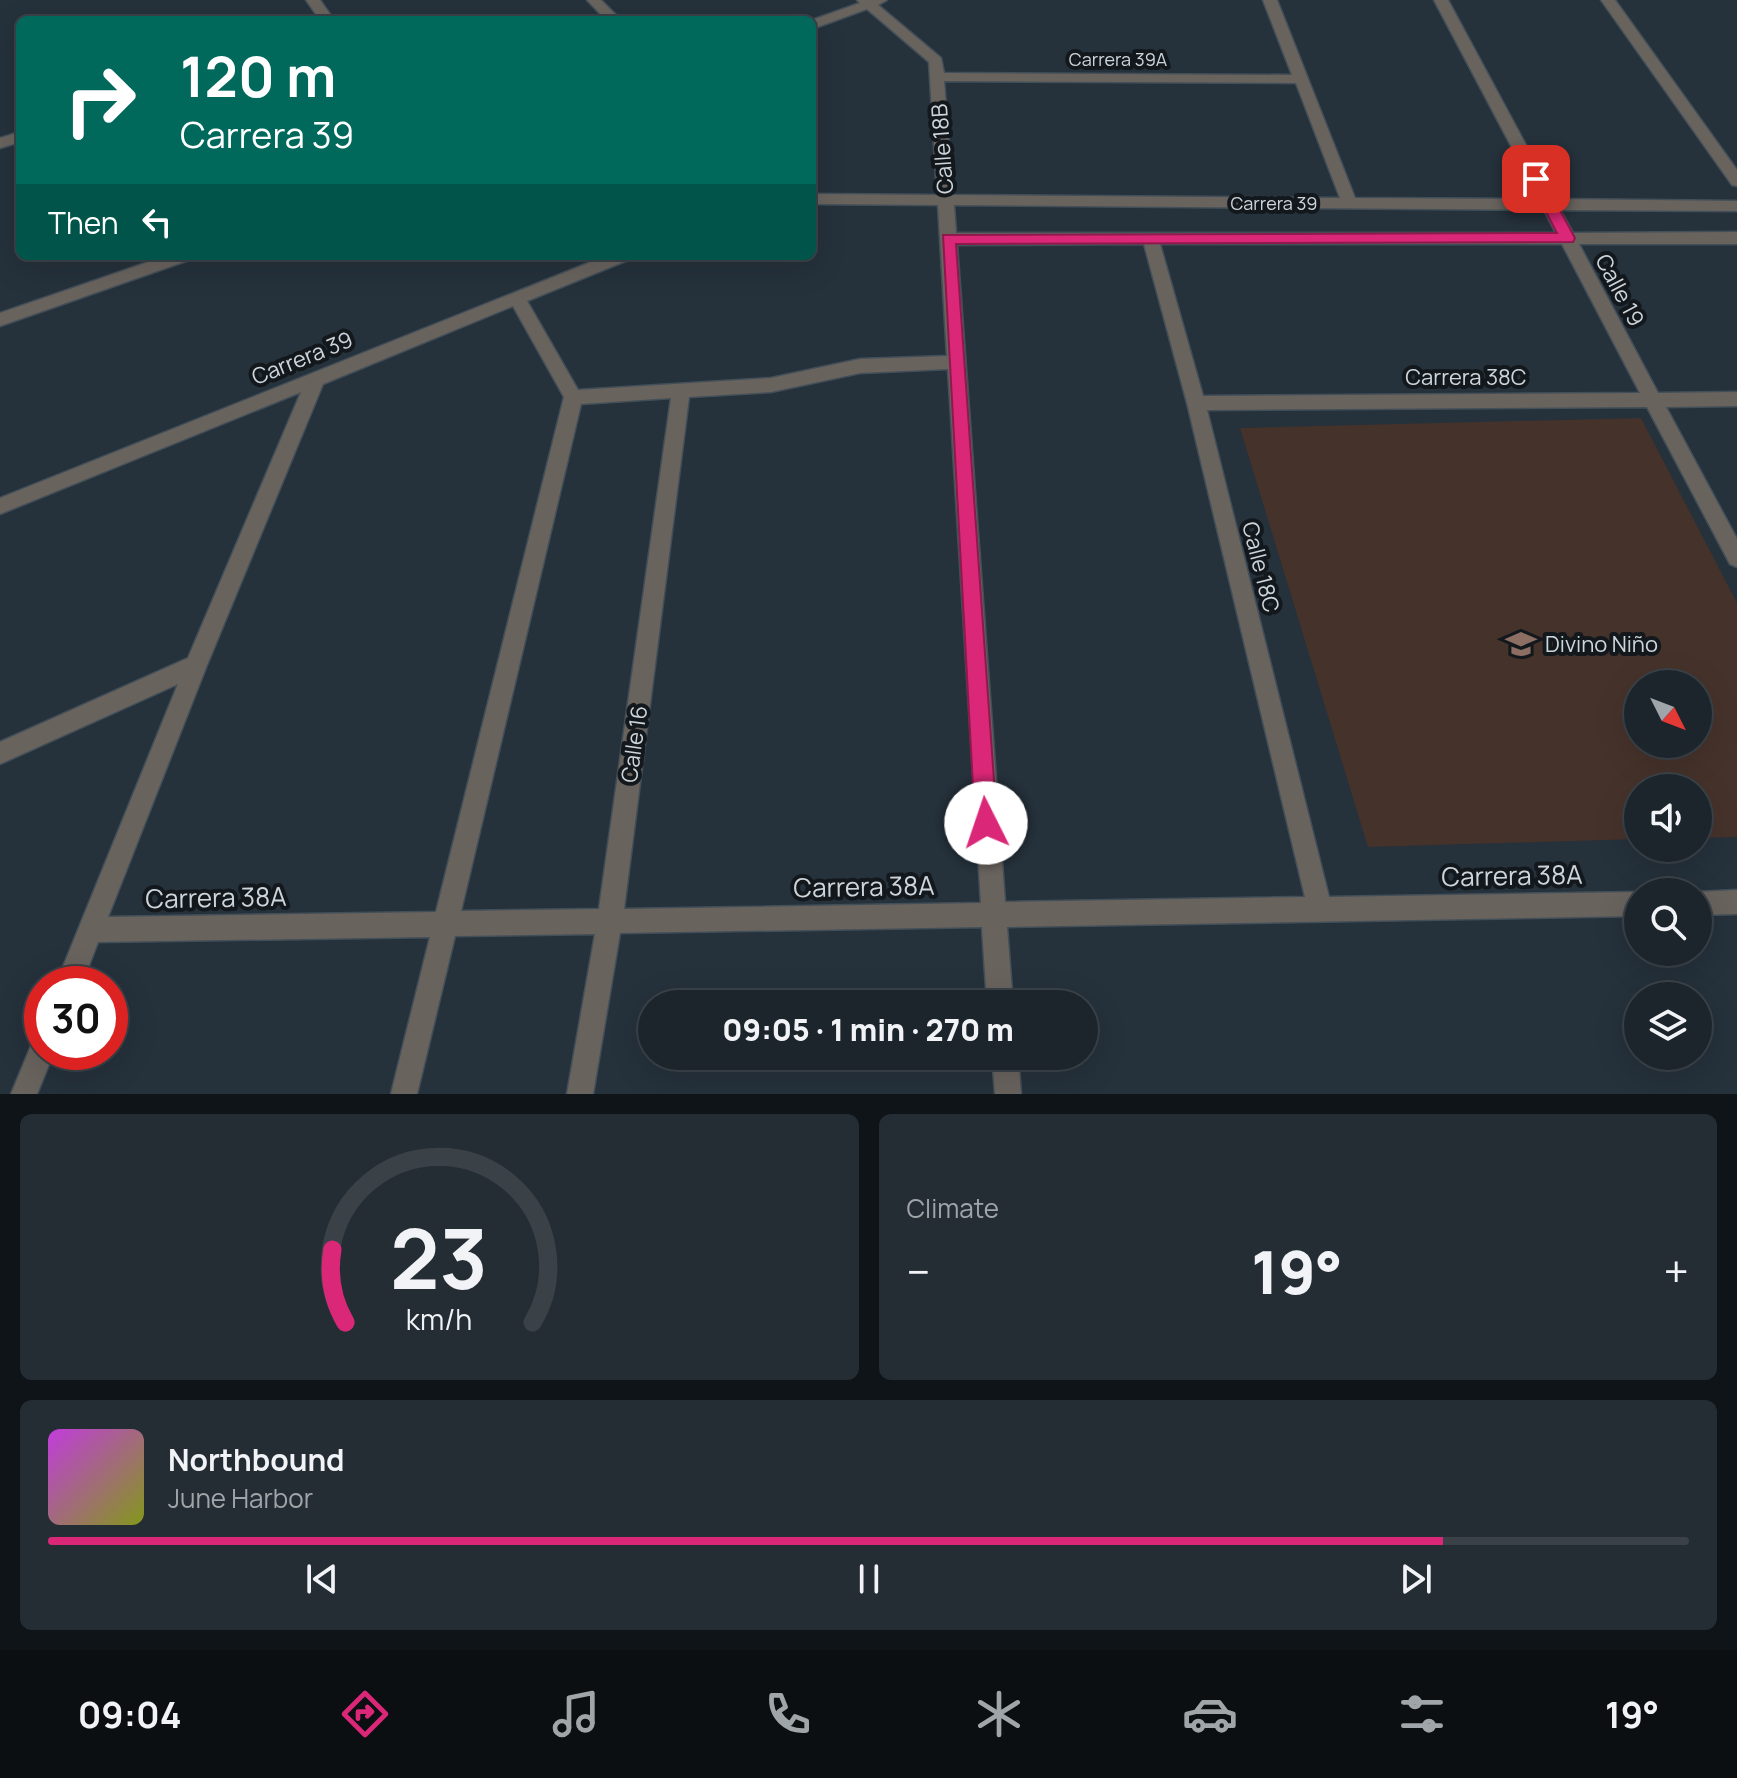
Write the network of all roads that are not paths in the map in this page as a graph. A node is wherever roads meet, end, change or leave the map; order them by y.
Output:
1 (594, 0) edge
2 (1270, 0) edge
3 (1441, 0) edge
4 (1608, 0) edge
5 (871, 1) edge
6 (610, 16) edge
7 (816, 23) edge
8 (936, 69) junction
9 (1299, 79) junction
10 (1737, 181) edge
11 (816, 199) edge
12 (946, 202) junction
13 (1350, 204) junction
14 (1550, 205) junction
15 (1737, 206) edge
16 (1150, 238) junction
17 (1567, 238) junction
18 (1737, 238) edge
19 (949, 239) junction
20 (172, 260) edge
21 (612, 260) edge
22 (517, 298) junction
23 (0, 320) edge
24 (956, 362) junction
25 (316, 379) junction
26 (681, 392) junction
27 (573, 397) junction
28 (1653, 399) junction
29 (1737, 399) edge
30 (1196, 403) junction
31 (0, 506) edge
32 (1737, 558) edge
33 (196, 665) junction
34 (0, 753) edge
35 (1737, 902) edge
36 (1712, 903) edge
37 (1624, 904) edge
38 (1320, 909) junction
39 (992, 915) junction
40 (610, 922) junction
41 (445, 924) junction
42 (91, 930) junction
43 (76, 966) edge
44 (999, 990) edge
45 (34, 1070) edge
46 (1006, 1070) edge
47 (24, 1094) edge
48 (404, 1094) edge
49 (580, 1094) edge
50 (1008, 1094) edge

1 - 6 street
2 - 9 street
3 - 14 street, Calle 19
4 - 10 street
5 - 7 street
5 - 8 street
8 - 9 street, Carrera 39A
8 - 12 street, Calle 18B
9 - 13 street
11 - 12 street, Carrera 39
12 - 13 street, Carrera 39
12 - 19 street, Calle 18B
13 - 14 street, Carrera 39
14 - 15 street, Carrera 39
14 - 17 street, Calle 19
16 - 17 street, Carrera 39
16 - 19 street, Carrera 39
16 - 30 street, Calle 18C
17 - 18 street, Carrera 39
17 - 28 street, Calle 19
19 - 24 street, Calle 18B
20 - 23 street
21 - 22 street, Carrera 39
22 - 25 street, Carrera 39
22 - 27 street
24 - 26 street
24 - 39 street, Calle 18B
25 - 31 street, Carrera 39
25 - 33 street
26 - 27 street
26 - 40 street, Calle 16
27 - 41 street
28 - 29 street, Carrera 38C
28 - 30 street, Carrera 38C
28 - 32 street, Calle 19
30 - 38 street, Calle 18C
33 - 34 street
33 - 42 street
35 - 36 street
37 - 38 street, Carrera 38A
38 - 39 street, Carrera 38A
39 - 40 street, Carrera 38A
39 - 44 street, Calle 18B
40 - 41 street, Carrera 38A
40 - 49 street, Calle 16
41 - 42 street, Carrera 38A
41 - 48 street
42 - 43 street
45 - 47 street
46 - 50 street

